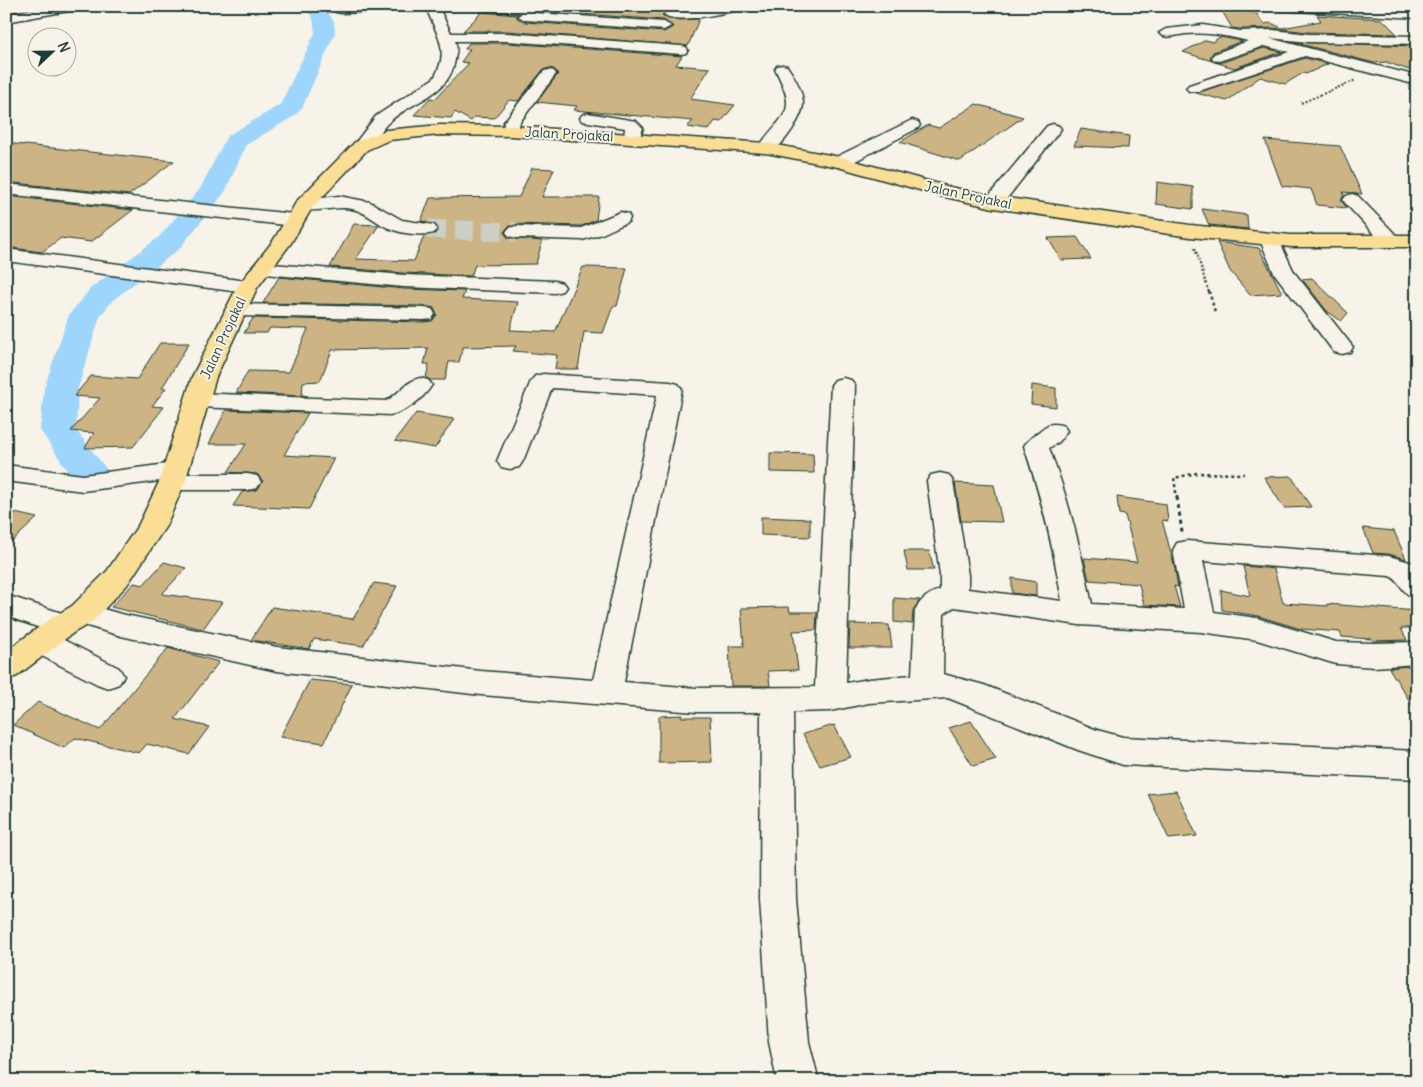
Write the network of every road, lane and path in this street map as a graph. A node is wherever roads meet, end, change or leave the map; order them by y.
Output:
1 (74, 6) edge
2 (433, 6) edge
3 (480, 6) edge
4 (575, 6) edge
5 (738, 6) edge
6 (1279, 6) edge
7 (1298, 7) edge
8 (341, 9) dead end
9 (656, 10) dead end
10 (1413, 11) edge
11 (671, 14) junction
12 (1217, 14) dead end
13 (525, 16) junction
14 (6, 18) edge
15 (664, 26) junction
16 (1224, 31) junction
17 (1166, 33) dead end
18 (1240, 35) junction
19 (446, 37) junction
20 (507, 37) junction
21 (1417, 40) edge
22 (1263, 41) junction
23 (654, 48) junction
24 (681, 50) dead end
25 (1303, 52) junction
26 (1361, 56) dead end
27 (1219, 57) dead end
28 (1330, 59) junction
29 (782, 69) dead end
30 (1379, 71) junction
31 (549, 74) dead end
32 (1413, 78) edge
33 (1194, 88) dead end
34 (1301, 103) dead end
35 (588, 118) dead end
36 (912, 125) dead end
37 (1052, 129) dead end
38 (512, 131) junction
39 (632, 138) junction
40 (361, 146) junction
41 (766, 148) junction
42 (840, 162) junction
43 (6, 189) edge
44 (1352, 200) dead end
45 (994, 202) junction
46 (299, 212) junction
47 (621, 218) dead end
48 (427, 229) tunnel mouth
49 (1190, 231) junction
50 (516, 232) tunnel mouth
51 (1270, 240) junction
52 (1391, 241) junction
53 (1417, 241) edge
54 (6, 255) edge
55 (261, 269) junction
56 (247, 287) junction
57 (555, 287) dead end
58 (236, 310) junction
59 (1215, 312) dead end
60 (424, 314) dead end
61 (1342, 347) dead end
62 (420, 385) dead end
63 (843, 385) dead end
64 (197, 400) junction
65 (1055, 431) dead end
66 (510, 461) dead end
67 (6, 473) edge
68 (1244, 474) dead end
69 (173, 477) junction
70 (940, 481) dead end
71 (248, 482) dead end
72 (1187, 550) junction
73 (1417, 589) edge
74 (954, 597) junction
75 (15, 608) edge
76 (1079, 614) junction
77 (1201, 621) junction
78 (62, 627) junction
79 (1417, 653) edge
80 (6, 668) edge
81 (108, 676) dead end
82 (928, 686) junction
83 (606, 693) junction
84 (830, 699) junction
85 (776, 700) junction
86 (1417, 765) edge
87 (798, 1081) edge

1 - 14 street
2 - 8 street
2 - 19 street
3 - 13 street
4 - 13 street
5 - 11 street
6 - 7 street
7 - 10 street
9 - 11 street
11 - 15 street
12 - 16 street
13 - 15 street
13 - 20 street
15 - 23 street
16 - 17 street
16 - 18 street
18 - 21 street
18 - 22 street
19 - 20 street
19 - 40 street
20 - 23 street
22 - 25 street
22 - 27 street
23 - 24 street
25 - 28 street
25 - 33 street
26 - 28 street
28 - 30 street
29 - 41 street
30 - 32 street
30 - 34 path
31 - 38 street
35 - 39 street
36 - 42 street
37 - 45 street
38 - 39 main road, Jalan Projakal
38 - 40 main road, Jalan Projakal
39 - 41 main road, Jalan Projakal
40 - 46 main road, Jalan Projakal
41 - 42 main road, Jalan Projakal
42 - 45 main road, Jalan Projakal
43 - 46 street
44 - 52 street
45 - 49 main road, Jalan Projakal
46 - 48 street
46 - 55 main road, Jalan Projakal
47 - 50 street
49 - 51 main road, Jalan Projakal
49 - 59 path
51 - 52 main road, Jalan Projakal
51 - 61 street
52 - 53 main road, Jalan Projakal
54 - 56 street
55 - 56 main road, Jalan Projakal
55 - 57 street
56 - 58 main road, Jalan Projakal
58 - 60 street
58 - 64 main road, Jalan Projakal
62 - 64 street
63 - 84 street
64 - 69 main road, Jalan Projakal
65 - 76 street
66 - 83 street
67 - 69 street
68 - 72 path
69 - 71 street
69 - 78 main road, Jalan Projakal
70 - 74 street
72 - 73 street
72 - 77 street
74 - 76 street
74 - 82 street
75 - 78 street
76 - 77 street
77 - 79 street
78 - 80 main road, Jalan Projakal
78 - 81 street
78 - 83 street
82 - 84 street
82 - 86 street
83 - 85 street
84 - 85 street
85 - 87 street

